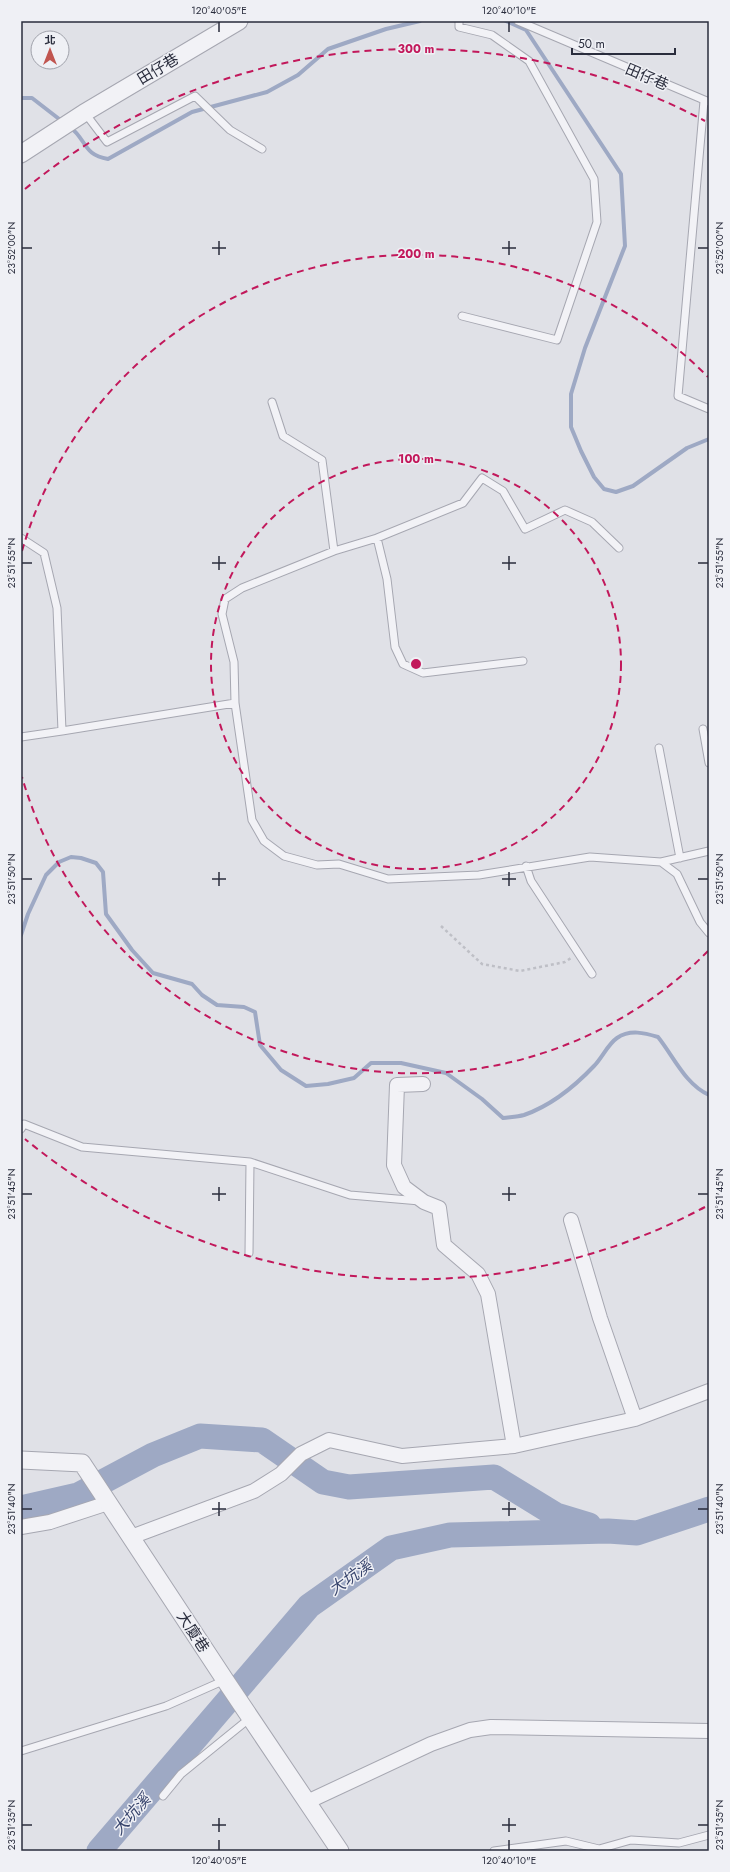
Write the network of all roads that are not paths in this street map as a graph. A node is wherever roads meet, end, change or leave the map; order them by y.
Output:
1 (239, 21) edge
2 (460, 21) edge
3 (518, 21) edge
4 (707, 102) edge
5 (81, 115) junction
6 (262, 149) dead end
7 (21, 154) edge
8 (462, 316) dead end
9 (272, 402) dead end
10 (709, 409) edge
11 (21, 538) edge
12 (377, 538) junction
13 (619, 548) dead end
14 (334, 551) junction
15 (523, 661) dead end
16 (235, 703) junction
17 (703, 729) dead end
18 (62, 731) junction
19 (21, 737) edge
20 (658, 748) dead end
21 (709, 763) edge
22 (709, 851) edge
23 (680, 858) junction
24 (661, 862) junction
25 (526, 866) junction
26 (709, 934) edge
27 (592, 974) dead end
28 (423, 1084) dead end
29 (21, 1129) edge
30 (250, 1162) junction
31 (424, 1202) junction
32 (571, 1220) dead end
33 (249, 1253) dead end
34 (709, 1391) edge
35 (635, 1419) junction
36 (514, 1446) junction
37 (21, 1460) edge
38 (108, 1502) junction
39 (21, 1527) edge
40 (131, 1537) junction
41 (227, 1684) junction
42 (248, 1715) junction
43 (709, 1731) edge
44 (21, 1751) edge
45 (163, 1796) dead end
46 (307, 1802) junction
47 (709, 1835) edge
48 (340, 1851) edge
49 (494, 1851) edge

1 - 5 street, 田仔巷
2 - 8 lane
3 - 4 lane, 田仔巷
4 - 10 lane
5 - 6 lane
5 - 7 street, 田仔巷
9 - 14 lane
11 - 18 lane
12 - 13 lane
12 - 14 lane
12 - 15 lane
14 - 16 lane
16 - 18 lane
16 - 25 lane
17 - 21 lane
18 - 19 lane
20 - 23 lane
22 - 23 lane
23 - 24 lane
24 - 25 lane
24 - 26 lane
25 - 27 lane
28 - 31 street
29 - 30 lane
30 - 31 lane
30 - 33 lane
31 - 36 street
32 - 35 street
34 - 35 street
35 - 36 street
36 - 40 street
37 - 38 street, 大廈巷
38 - 39 street
38 - 40 street, 大廈巷
40 - 41 street, 大廈巷
41 - 42 street, 大廈巷
41 - 44 lane
42 - 45 lane
42 - 46 street, 大廈巷
43 - 46 street
46 - 48 street, 大廈巷
47 - 49 lane

